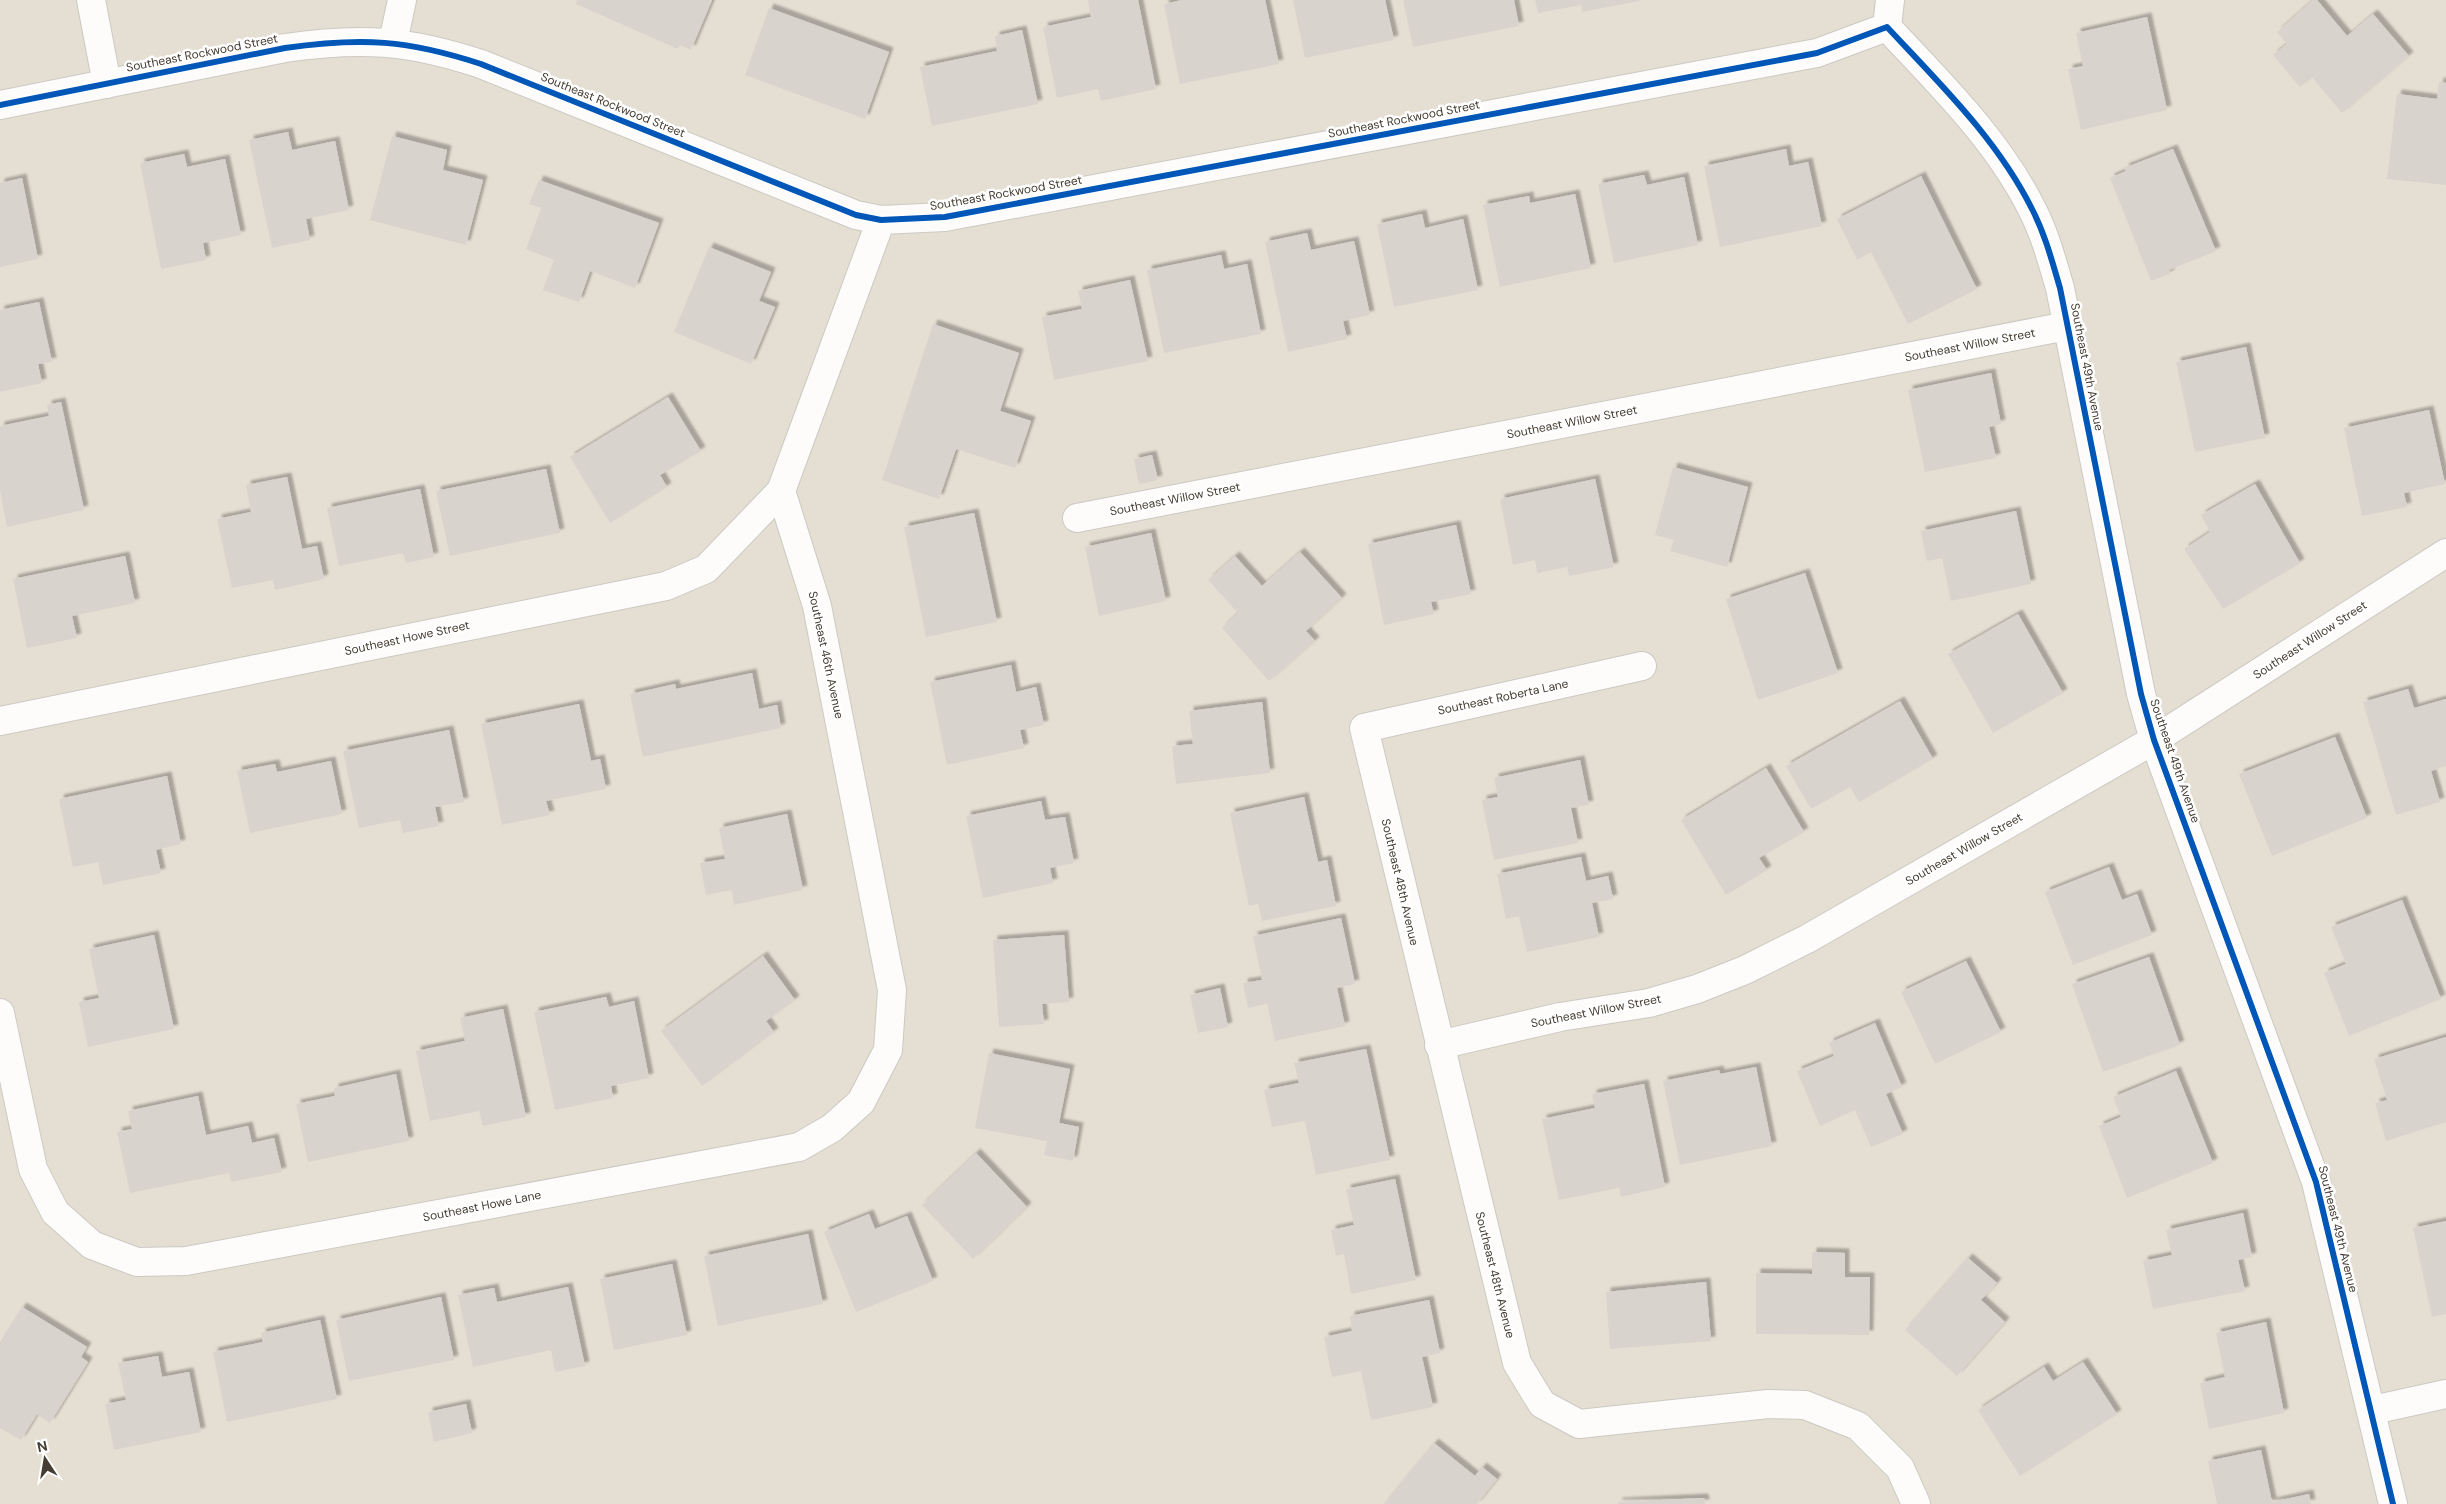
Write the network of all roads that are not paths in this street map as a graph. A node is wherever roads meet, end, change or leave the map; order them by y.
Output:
1 (91, 0) edge
2 (402, 0) edge
3 (1890, 0) edge
4 (1887, 27) junction
5 (393, 42) junction
6 (107, 84) junction
7 (0, 105) edge
8 (882, 220) junction
9 (2067, 326) junction
10 (781, 491) junction
11 (1077, 518) dead end
12 (2446, 552) edge
13 (1642, 666) dead end
14 (0, 721) edge
15 (1364, 728) joint
16 (2154, 740) junction
17 (0, 1013) edge
18 (1439, 1045) junction
19 (861, 1102) joint
20 (2446, 1394) edge
21 (2372, 1410) junction
22 (1916, 1504) edge
23 (2394, 1504) edge

1 - 6 street
2 - 5 street
3 - 4 street
4 - 8 street, Southeast Rockwood Street
4 - 9 street, Southeast 49th Avenue
5 - 6 street, Southeast Rockwood Street
5 - 8 street, Southeast Rockwood Street
6 - 7 street, Southeast Rockwood Street
8 - 10 street
9 - 11 street, Southeast Willow Street
9 - 16 street, Southeast 49th Avenue
10 - 14 street, Southeast Howe Street
10 - 19 street, Southeast 46th Avenue
12 - 16 street, Southeast Willow Street
13 - 15 street, Southeast Roberta Lane
15 - 18 street, Southeast 48th Avenue
16 - 18 street, Southeast Willow Street
16 - 21 street, Southeast 49th Avenue
17 - 19 street, Southeast Howe Lane
18 - 22 street, Southeast 48th Avenue
20 - 21 street
21 - 23 street, Southeast 49th Avenue

